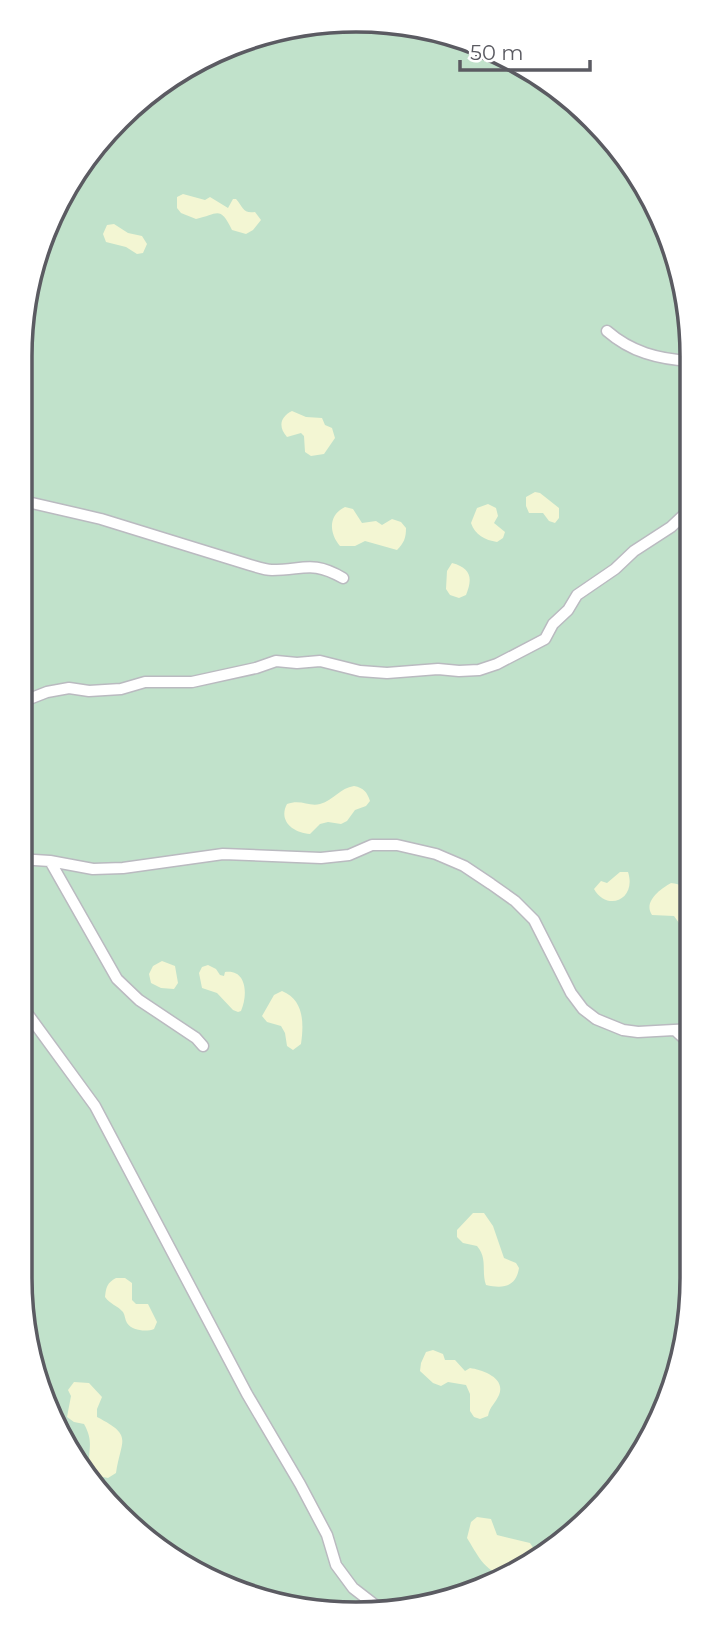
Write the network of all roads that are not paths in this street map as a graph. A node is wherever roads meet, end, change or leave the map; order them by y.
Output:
1 (607, 331) dead end
2 (680, 359) edge
3 (32, 503) edge
4 (680, 518) edge
5 (343, 578) dead end
6 (32, 698) edge
7 (32, 860) edge
8 (50, 861) junction
9 (32, 1020) edge
10 (680, 1030) edge
11 (676, 1031) junction
12 (680, 1035) edge
13 (203, 1046) dead end
14 (370, 1602) edge

1 - 2 lane
3 - 5 lane
4 - 6 lane
7 - 8 lane
8 - 11 lane
8 - 13 lane
9 - 14 lane
10 - 11 lane
11 - 12 lane

